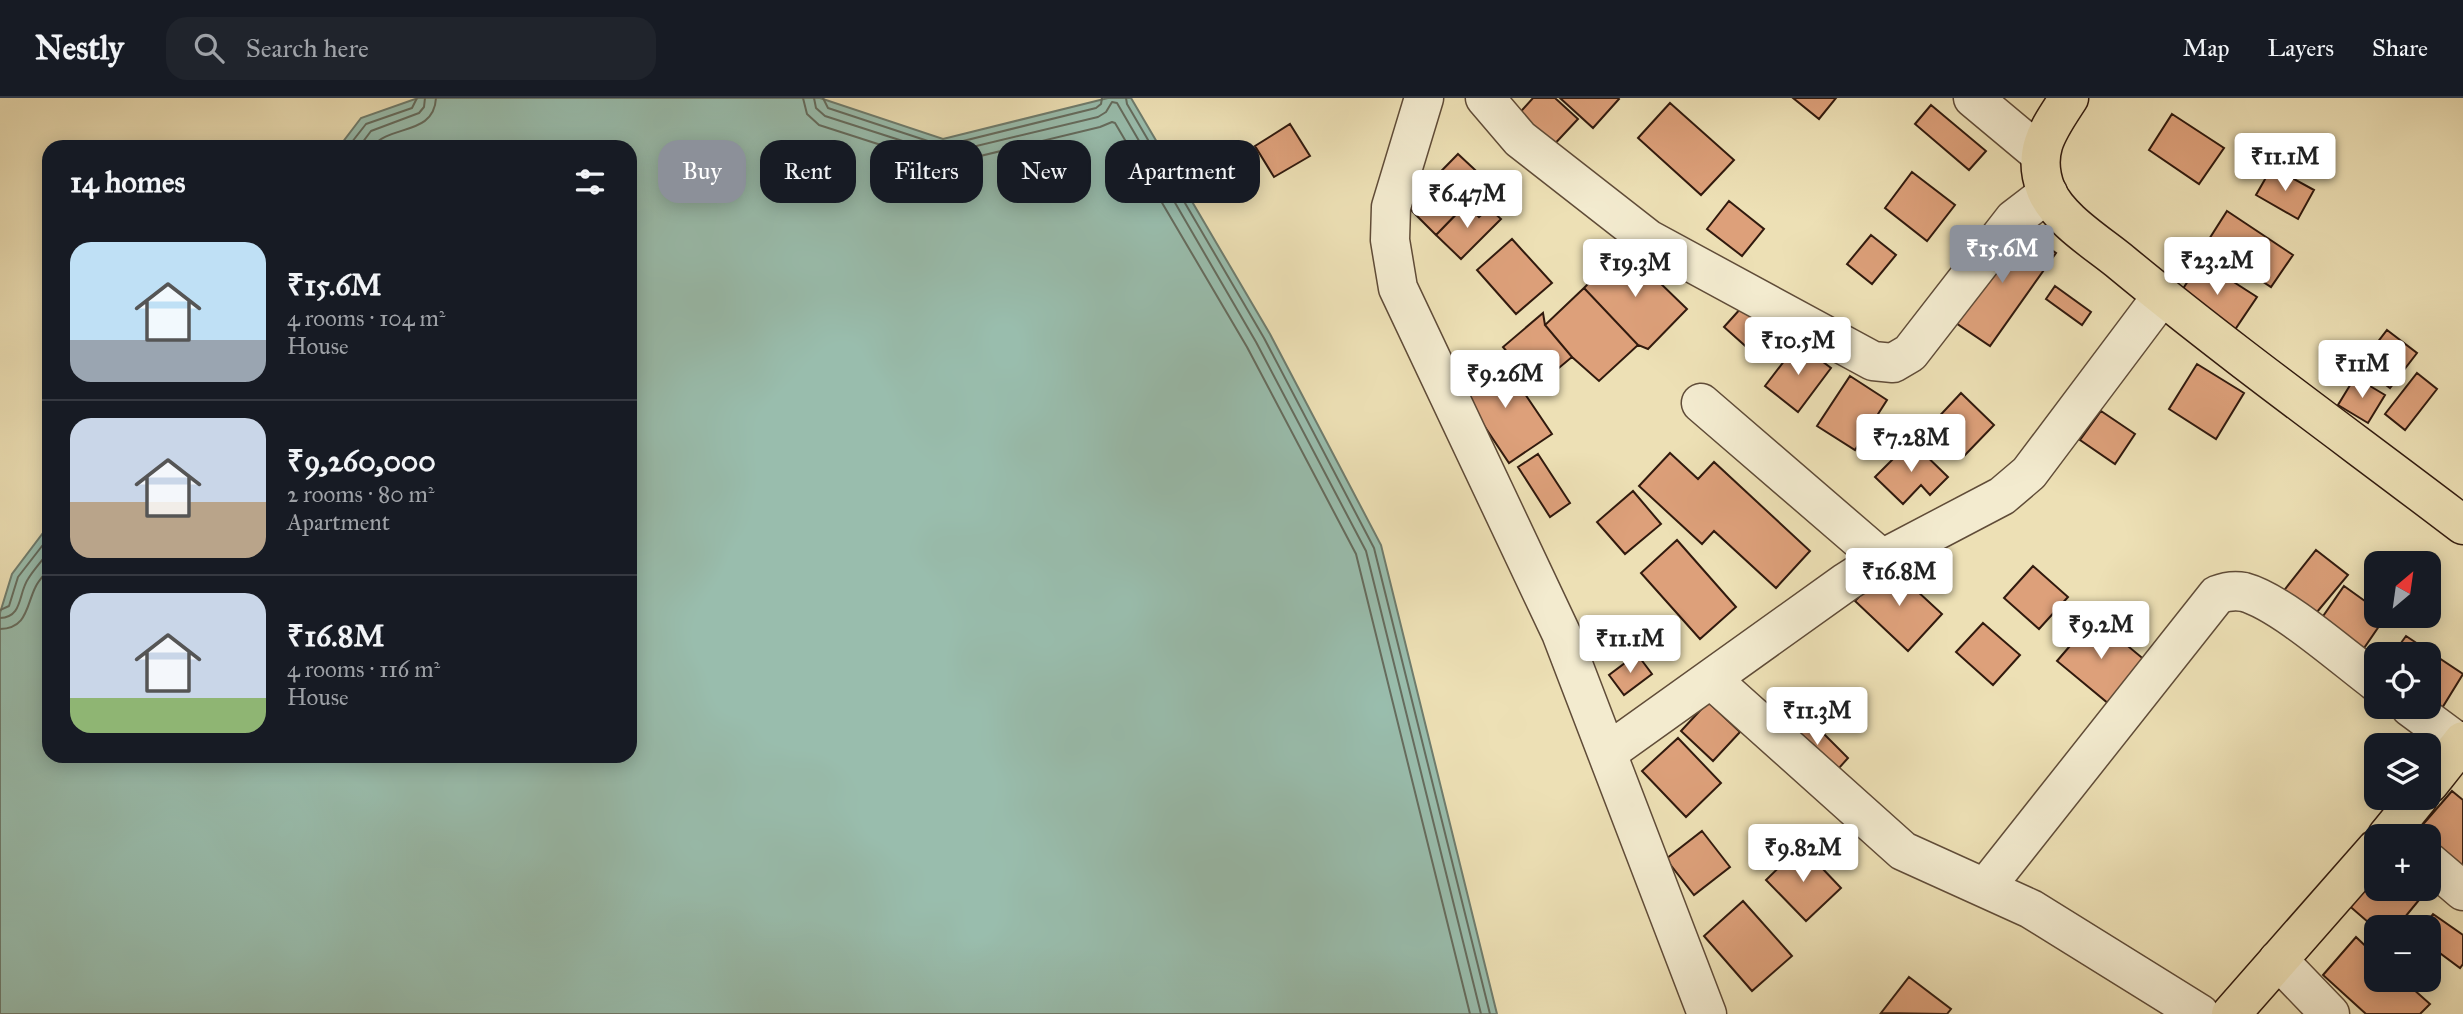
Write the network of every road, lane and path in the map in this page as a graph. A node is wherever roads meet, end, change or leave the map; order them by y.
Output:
1 (1424, 98) edge
2 (1485, 98) edge
3 (1973, 98) edge
4 (2069, 98) edge
5 (2040, 154) junction
6 (2048, 193) junction
7 (2162, 296) junction
8 (1701, 403) dead end
9 (2463, 525) edge
10 (1882, 559) junction
11 (2364, 673) edge
12 (1711, 679) junction
13 (2427, 719) edge
14 (2462, 743) edge
15 (1607, 754) junction
16 (2441, 769) edge
17 (2364, 865) edge
18 (2441, 872) edge
19 (1985, 888) junction
20 (2463, 891) edge
21 (2278, 960) junction
22 (1707, 1014) edge
23 (2200, 1014) edge
24 (2231, 1014) edge
25 (2330, 1014) edge

1 - 15 street
2 - 6 street
3 - 5 street
4 - 5 main road
5 - 6 main road
6 - 7 main road
7 - 9 main road
7 - 10 street
8 - 10 street
10 - 12 street
11 - 19 street
12 - 15 street
12 - 19 street
13 - 14 street
14 - 16 main road
15 - 22 street
17 - 21 main road
18 - 20 street
19 - 23 street
21 - 24 main road
21 - 25 street

